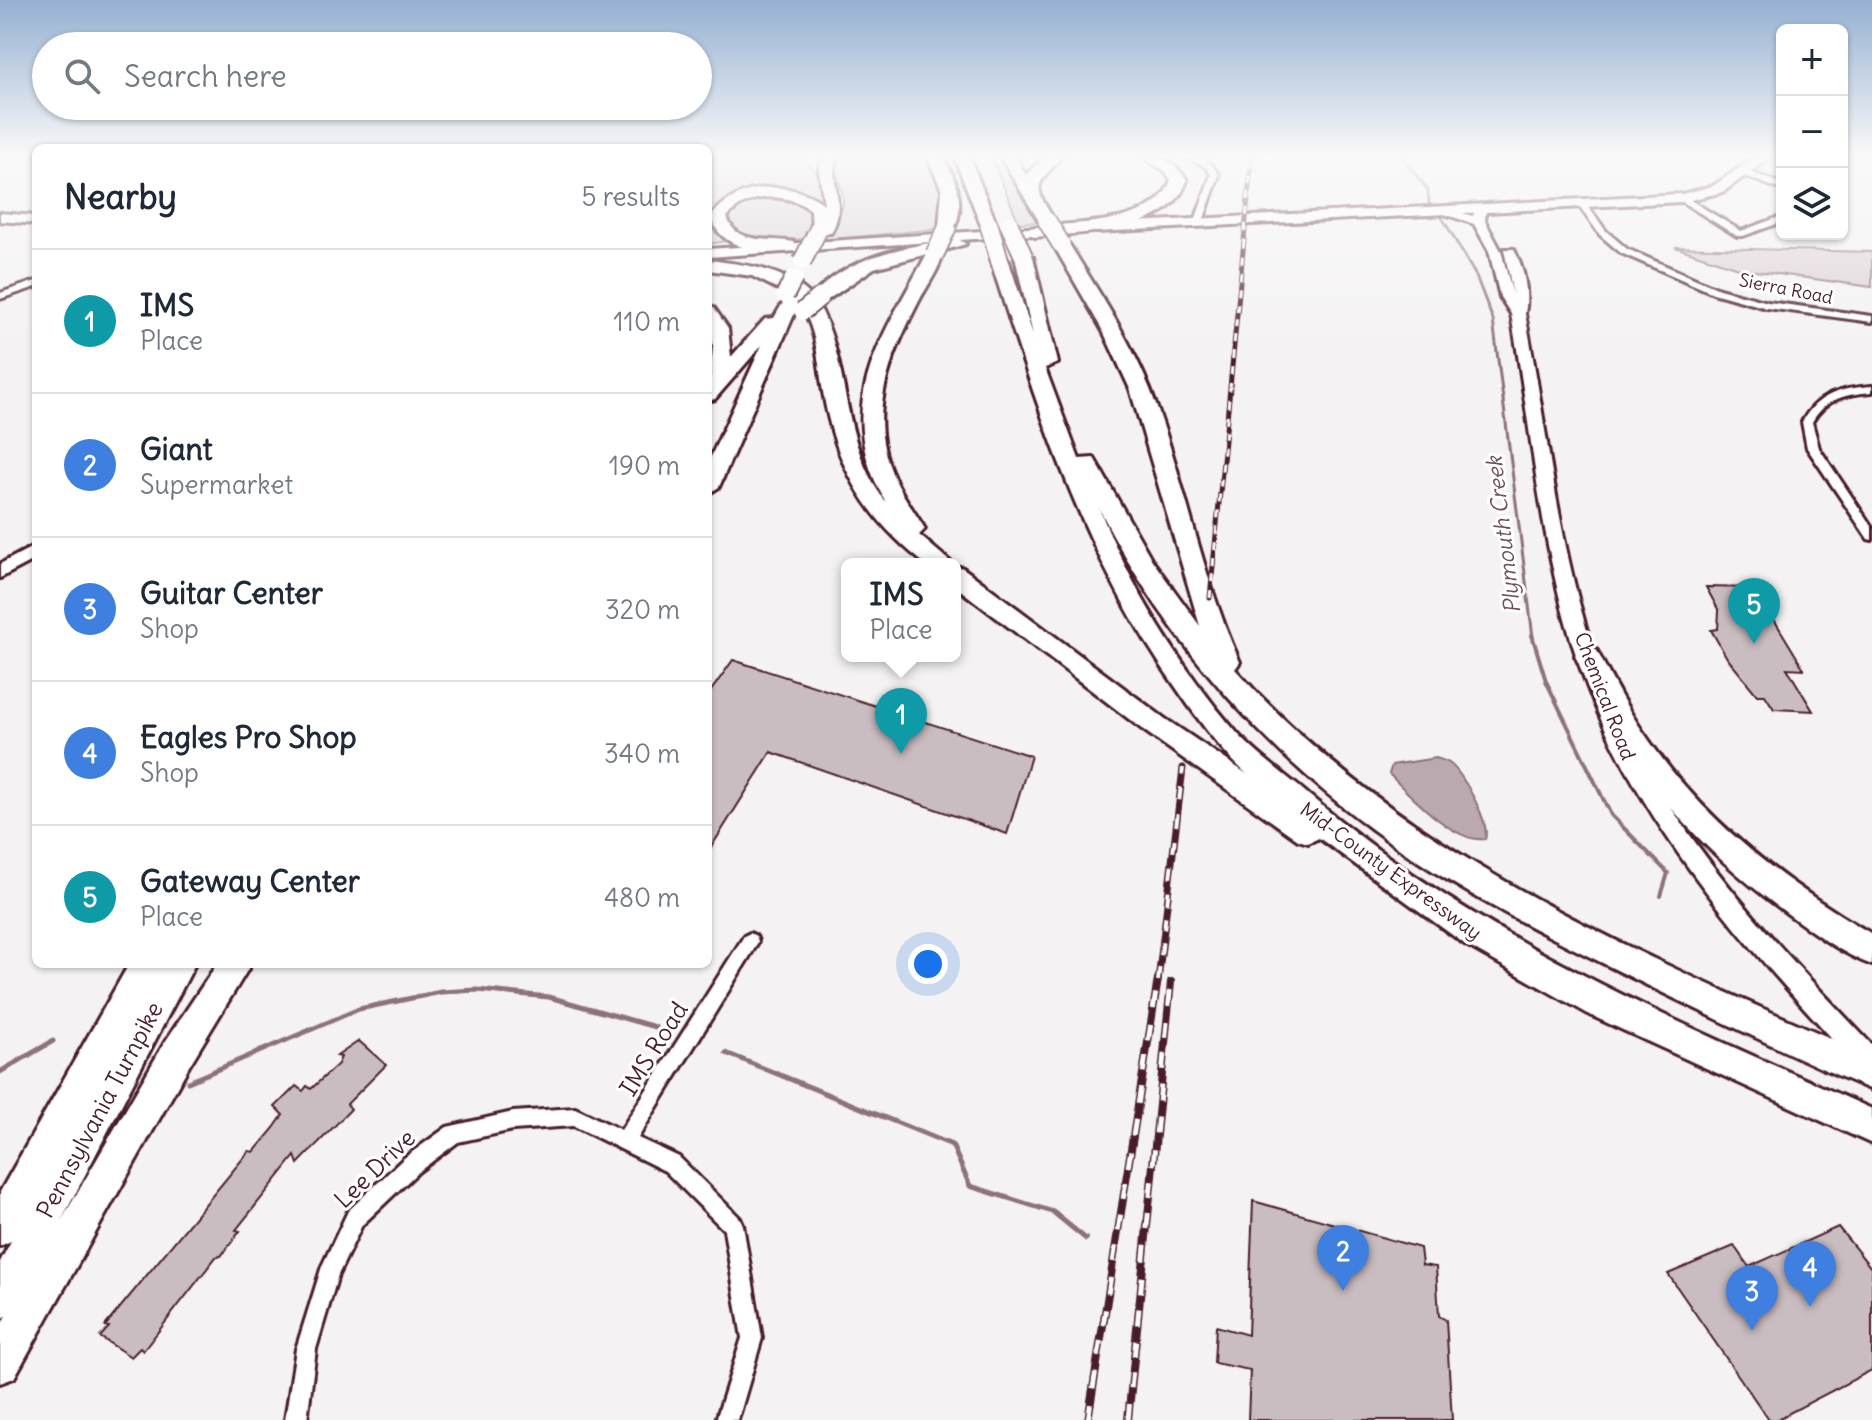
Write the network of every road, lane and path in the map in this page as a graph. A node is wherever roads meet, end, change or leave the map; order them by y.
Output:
1 (720, 222) edge
2 (821, 222) edge
3 (825, 222) edge
4 (948, 222) edge
5 (988, 222) edge
6 (1008, 222) edge
7 (1040, 222) edge
8 (1099, 222) edge
9 (1159, 222) edge
10 (1273, 222) edge
11 (1483, 222) edge
12 (1595, 222) edge
13 (1721, 222) edge
14 (1773, 222) edge
15 (1041, 226) junction
16 (822, 230) junction
17 (958, 244) junction
18 (788, 246) junction
19 (712, 253) edge
20 (712, 263) edge
21 (712, 264) edge
22 (798, 284) junction
23 (32, 285) edge
24 (0, 296) edge
25 (1867, 318) edge
26 (712, 319) edge
27 (1872, 333) edge
28 (712, 389) edge
29 (1872, 389) edge
30 (1055, 405) junction
31 (712, 478) edge
32 (1872, 536) edge
33 (32, 553) edge
34 (935, 558) edge
35 (940, 558) edge
36 (32, 561) edge
37 (0, 572) edge
38 (961, 577) edge
39 (0, 580) edge
40 (1587, 656) junction
41 (1254, 709) junction
42 (1409, 889) junction
43 (750, 941) dead end
44 (1872, 951) edge
45 (144, 968) edge
46 (177, 968) edge
47 (232, 968) edge
48 (1872, 1060) edge
49 (1872, 1073) edge
50 (1863, 1123) edge
51 (625, 1141) junction
52 (0, 1228) edge
53 (0, 1300) edge
54 (0, 1364) edge
55 (296, 1420) edge
56 (727, 1420) edge

1 - 18 highway
2 - 16 highway
3 - 16 highway
4 - 35 highway, bridge
5 - 30 highway, bridge
6 - 30 highway, bridge
7 - 15 highway
8 - 15 highway
9 - 15 main road
10 - 17 main road
11 - 40 main road, Chemical Road
12 - 25 street, Sierra Road
13 - 14 street
15 - 18 main road
15 - 41 highway, bridge
16 - 22 highway, bridge
17 - 20 main road
17 - 22 highway, bridge
18 - 19 main road
21 - 34 highway
22 - 28 highway
22 - 31 highway
23 - 24 street
25 - 27 street
26 - 28 highway
29 - 32 street
30 - 41 highway, Mid-County Expressway
30 - 42 highway, Mid-County Expressway
33 - 37 main road
36 - 39 main road
38 - 42 highway
40 - 44 highway
40 - 48 main road, Chemical Road
41 - 49 highway, Mid-County Expressway
42 - 50 highway, Mid-County Expressway
43 - 51 street, IMS Road
45 - 52 highway, Pennsylvania Turnpike
46 - 53 highway, Pennsylvania Turnpike
47 - 54 highway
51 - 55 street, Lee Drive
51 - 56 street, Lee Drive

